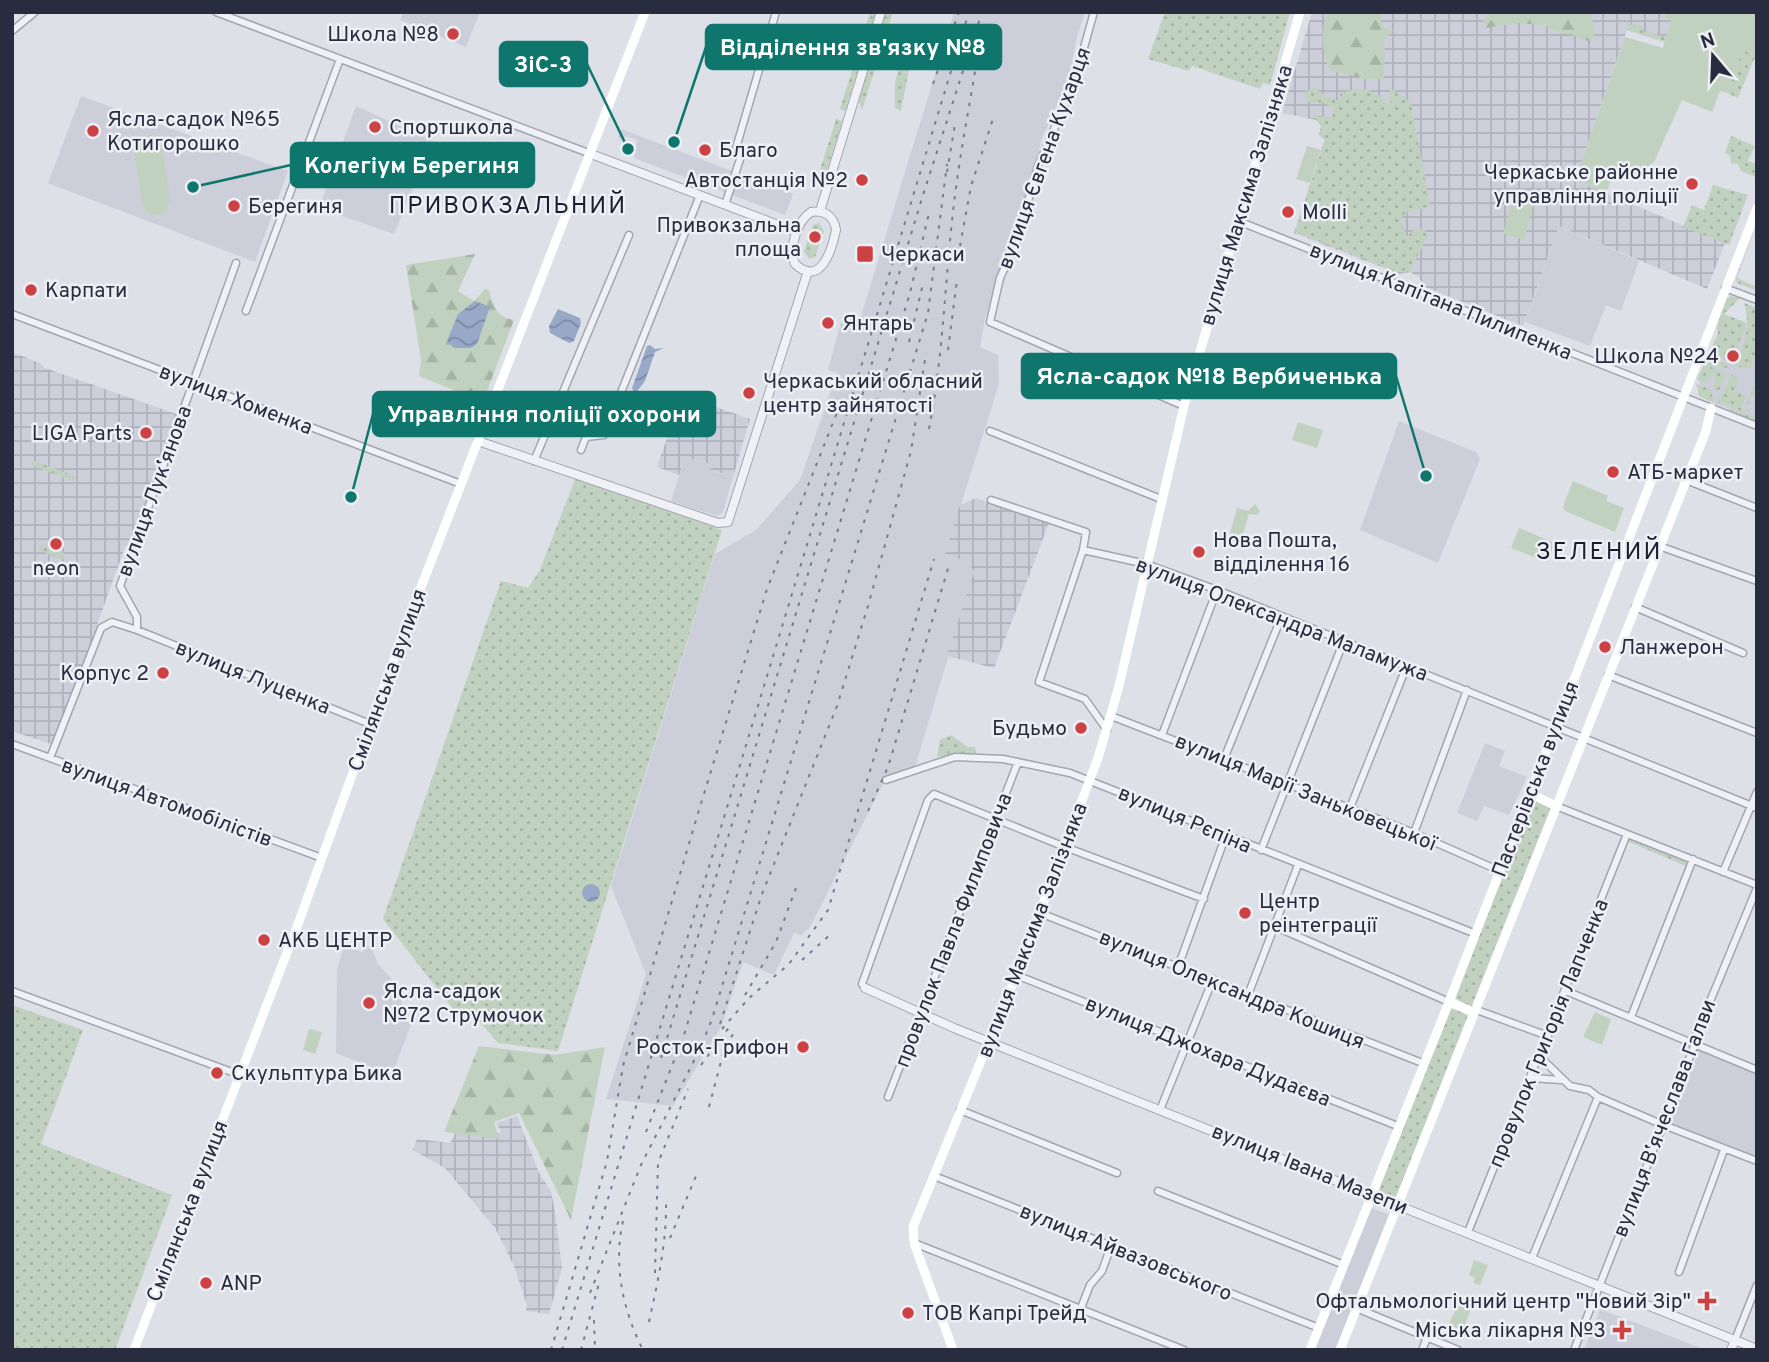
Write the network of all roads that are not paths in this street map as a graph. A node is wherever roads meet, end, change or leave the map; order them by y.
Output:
1 (35, 12) edge
2 (216, 12) edge
3 (645, 12) edge
4 (776, 12) edge
5 (881, 12) edge
6 (1094, 12) edge
7 (1300, 12) edge
8 (12, 31) edge
9 (340, 59) junction
10 (591, 154) junction
11 (700, 195) junction
12 (725, 205) junction
13 (1757, 208) edge
14 (820, 211) junction
15 (1238, 221) junction
16 (797, 232) junction
17 (629, 234) dead end
18 (236, 263) dead end
19 (808, 271) junction
20 (1725, 288) junction
21 (1757, 300) edge
22 (246, 311) dead end
23 (12, 314) edge
24 (193, 383) junction
25 (1683, 397) junction
26 (1184, 406) junction
27 (1711, 408) junction
28 (1757, 426) edge
29 (990, 431) dead end
30 (478, 441) junction
31 (581, 450) dead end
32 (534, 461) junction
33 (1686, 480) junction
34 (461, 484) junction
35 (991, 499) dead end
36 (1161, 499) junction
37 (1757, 508) edge
38 (1659, 545) junction
39 (1083, 550) junction
40 (1146, 564) junction
41 (1757, 581) edge
42 (1217, 590) junction
43 (1634, 607) junction
44 (1281, 618) junction
45 (137, 630) junction
46 (1343, 643) junction
47 (1743, 653) dead end
48 (1406, 668) junction
49 (1608, 675) junction
50 (1467, 690) junction
51 (1111, 716) junction
52 (370, 724) junction
53 (1556, 727) junction
54 (1107, 730) junction
55 (1757, 733) edge
56 (1162, 735) junction
57 (1583, 739) junction
58 (12, 744) edge
59 (50, 758) junction
60 (1224, 759) junction
61 (1018, 762) junction
62 (887, 780) dead end
63 (1091, 780) junction
64 (1287, 784) junction
65 (1757, 792) edge
66 (1531, 794) junction
67 (1556, 806) junction
68 (1754, 807) edge
69 (1350, 808) junction
70 (998, 820) junction
71 (1414, 833) junction
72 (1628, 834) junction
73 (1226, 835) junction
74 (1065, 847) junction
75 (1261, 850) junction
76 (322, 858) junction
77 (1693, 859) junction
78 (1298, 865) junction
79 (1500, 871) junction
80 (1724, 872) junction
81 (1757, 887) edge
82 (1204, 899) junction
83 (1040, 913) junction
84 (1276, 928) junction
85 (1476, 934) junction
86 (1178, 967) junction
87 (1016, 975) junction
88 (1213, 979) junction
89 (865, 988) joint
90 (12, 991) edge
91 (1566, 991) junction
92 (1248, 995) junction
93 (1449, 1002) junction
94 (1474, 1011) junction
95 (920, 1012) junction
96 (1631, 1017) junction
97 (1548, 1036) junction
98 (990, 1041) junction
99 (1187, 1044) junction
100 (1695, 1044) junction
101 (1540, 1057) junction
102 (1424, 1064) junction
103 (1757, 1070) edge
104 (240, 1075) junction
105 (1531, 1078) junction
106 (1562, 1080) junction
107 (888, 1097) dead end
108 (1598, 1097) junction
109 (960, 1110) junction
110 (1160, 1110) junction
111 (1661, 1124) junction
112 (1399, 1127) junction
113 (1724, 1150) junction
114 (1757, 1161) edge
115 (1117, 1173) dead end
116 (934, 1176) junction
117 (1158, 1191) dead end
118 (1372, 1194) junction
119 (1398, 1205) junction
120 (1468, 1232) junction
121 (914, 1242) junction
122 (1111, 1246) junction
123 (1532, 1258) junction
124 (1344, 1265) junction
125 (1679, 1272) dead end
126 (1599, 1285) junction
127 (1757, 1285) edge
128 (1081, 1308) junction
129 (1356, 1308) junction
130 (1319, 1328) junction
131 (1427, 1338) junction
132 (1735, 1340) junction
133 (1757, 1349) edge
134 (134, 1350) edge
135 (953, 1350) edge
136 (1184, 1350) edge
137 (1310, 1350) edge
138 (1340, 1350) edge
139 (1422, 1350) edge
140 (1458, 1350) edge
141 (1574, 1350) edge
142 (1731, 1350) edge

1 - 8 street
2 - 9 street
3 - 10 main road, Смілянська вулиця
4 - 12 street
5 - 14 street
6 - 26 street, вулиця Євгена Кухарця
7 - 15 main road, вулиця Максима Залізняка
9 - 10 street
9 - 22 street
10 - 11 street
10 - 30 main road, Смілянська вулиця
11 - 12 street
11 - 31 street
12 - 16 street
13 - 20 main road, Пастерівська вулиця
14 - 16 street
14 - 19 street
15 - 25 street, вулиця Капітана Пилипенка
15 - 26 main road, вулиця Максима Залізняка
16 - 19 street
17 - 32 street
18 - 24 street, вулиця Лукʼянова
19 - 32 street
20 - 21 street
20 - 25 main road, Пастерівська вулиця
23 - 24 street, вулиця Хоменка
24 - 34 street, вулиця Хоменка
24 - 45 street, вулиця Лукʼянова
25 - 27 street, вулиця Капітана Пилипенка
25 - 53 main road, Пастерівська вулиця
26 - 36 main road, вулиця Максима Залізняка
27 - 28 street, вулиця Капітана Пилипенка
27 - 33 main road, Пастерівська вулиця
29 - 36 street
30 - 32 street
30 - 34 main road, Смілянська вулиця
33 - 37 street
33 - 38 main road, Пастерівська вулиця
34 - 52 main road, Смілянська вулиця
35 - 39 street
36 - 40 main road, вулиця Максима Залізняка
38 - 41 street
38 - 43 main road, Пастерівська вулиця
39 - 40 street, вулиця Олександра Маламужа
39 - 54 street
40 - 42 street, вулиця Олександра Маламужа
40 - 51 main road, вулиця Максима Залізняка
42 - 44 street, вулиця Олександра Маламужа
42 - 56 street
43 - 47 street
43 - 49 main road, Пастерівська вулиця
44 - 46 street, вулиця Олександра Маламужа
44 - 60 street
45 - 52 street, вулиця Луценка
45 - 59 street
46 - 48 street, вулиця Олександра Маламужа
46 - 64 street
48 - 50 street, вулиця Олександра Маламужа
48 - 69 street
49 - 55 street
49 - 57 main road, Пастерівська вулиця
50 - 53 street, вулиця Олександра Маламужа
50 - 71 street
51 - 54 main road, вулиця Максима Залізняка
51 - 56 street, вулиця Марії Заньковецької
52 - 76 main road, Смілянська вулиця
53 - 57 street, вулиця Олександра Маламужа
53 - 66 main road, Пастерівська вулиця
54 - 63 main road, вулиця Максима Залізняка
56 - 60 street, вулиця Марії Заньковецької
57 - 67 main road, Пастерівська вулиця
57 - 68 street, вулиця Олександра Маламужа
58 - 59 street, вулиця Автомобілістів
59 - 76 street, вулиця Автомобілістів
60 - 64 street, вулиця Марії Заньковецької
61 - 62 street, вулиця Рєпіна
61 - 63 street, вулиця Рєпіна
61 - 70 street, провулок Павла Филиповича
63 - 73 street, вулиця Рєпіна
63 - 74 main road, вулиця Максима Залізняка
64 - 69 street, вулиця Марії Заньковецької
64 - 75 street
65 - 68 street
66 - 67 main road
66 - 79 main road, Пастерівська вулиця
67 - 72 street
67 - 94 main road, Пастерівська вулиця
68 - 80 street
69 - 71 street, вулиця Марії Заньковецької
70 - 74 street
70 - 89 street
70 - 95 street, провулок Павла Филиповича
71 - 79 street, вулиця Марії Заньковецької
72 - 77 street
72 - 91 street, провулок Григорія Лапченка
73 - 75 street, вулиця Рєпіна
73 - 82 street
74 - 82 street
74 - 83 main road, вулиця Максима Залізняка
75 - 78 street, вулиця Рєпіна
76 - 104 main road, Смілянська вулиця
77 - 80 street
77 - 96 street
78 - 84 street
78 - 85 street, вулиця Рєпіна
79 - 85 main road, Пастерівська вулиця
80 - 81 street
81 - 100 street, вулиця Вʼячеслава Галви
82 - 86 street
83 - 86 street, вулиця Олександра Кошиця
83 - 87 main road, вулиця Максима Залізняка
84 - 92 street
84 - 93 street
85 - 93 main road, Пастерівська вулиця
86 - 88 street, вулиця Олександра Кошиця
87 - 98 main road, вулиця Максима Залізняка
87 - 99 street, вулиця Джохара Дудаєва
88 - 92 street, вулиця Олександра Кошиця
88 - 99 street
89 - 95 street, вулиця Івана Мазепи
90 - 104 street
91 - 96 street
91 - 97 street, провулок Григорія Лапченка
92 - 102 street, вулиця Олександра Кошиця
93 - 94 main road
93 - 102 main road, Пастерівська вулиця
94 - 97 street
94 - 119 main road, Пастерівська вулиця
95 - 98 street, вулиця Івана Мазепи
95 - 107 street, провулок Павла Филиповича
96 - 100 street
97 - 101 street, провулок Григорія Лапченка
98 - 109 main road, вулиця Максима Залізняка
98 - 110 street, вулиця Івана Мазепи
99 - 110 street
99 - 112 street, вулиця Джохара Дудаєва
100 - 103 street
100 - 111 street, вулиця Вʼячеслава Галви
101 - 105 street, провулок Григорія Лапченка
101 - 106 street
102 - 112 main road, Пастерівська вулиця
104 - 134 main road, Смілянська вулиця
105 - 106 street
105 - 120 street, провулок Григорія Лапченка
106 - 108 street
108 - 111 street
108 - 123 street
109 - 115 street
109 - 116 main road, вулиця Максима Залізняка
110 - 118 street, вулиця Івана Мазепи
111 - 113 street
111 - 126 street, вулиця Вʼячеслава Галви
112 - 118 main road, Пастерівська вулиця
113 - 114 street
113 - 125 street
116 - 121 main road, вулиця Максима Залізняка
116 - 122 street, вулиця Айвазовського
117 - 124 street
118 - 119 street, вулиця Івана Мазепи
118 - 124 main road, Пастерівська вулиця
119 - 120 street, вулиця Івана Мазепи
119 - 129 main road, Пастерівська вулиця
120 - 123 street, вулиця Івана Мазепи
121 - 128 street
121 - 135 main road
122 - 128 street
122 - 130 street, вулиця Айвазовського
123 - 126 street, вулиця Івана Мазепи
124 - 130 main road, Пастерівська вулиця
126 - 132 street, вулиця Івана Мазепи
126 - 141 street, вулиця Вʼячеслава Галви
127 - 132 street
128 - 136 street
129 - 131 street
129 - 138 main road, Пастерівська вулиця
130 - 137 main road, Пастерівська вулиця
131 - 139 street
131 - 140 street
132 - 133 street, вулиця Івана Мазепи
132 - 142 street

